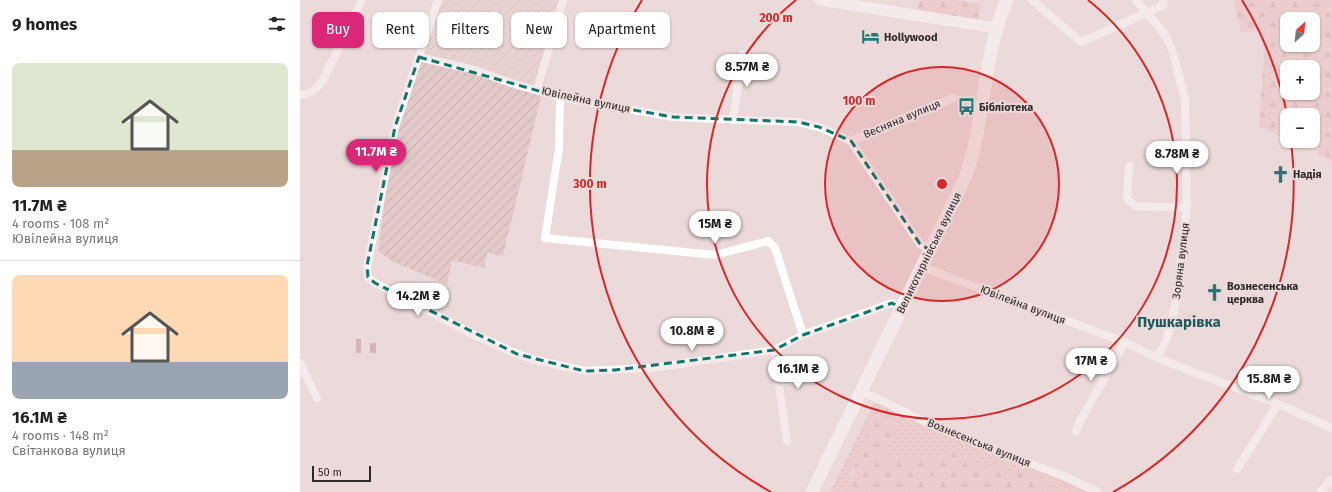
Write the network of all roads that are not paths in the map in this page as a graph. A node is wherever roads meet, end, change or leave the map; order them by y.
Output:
1 (362, 0) edge
2 (438, 0) edge
3 (563, 0) edge
4 (820, 0) edge
5 (1007, 0) edge
6 (1032, 0) edge
7 (1136, 0) edge
8 (1164, 0) edge
9 (1147, 14) junction
10 (996, 28) junction
11 (742, 54) dead end
12 (419, 56) junction
13 (537, 90) junction
14 (300, 95) edge
15 (560, 97) junction
16 (953, 98) dead end
17 (733, 120) junction
18 (851, 141) junction
19 (1129, 166) dead end
20 (1187, 208) junction
21 (930, 250) junction
22 (922, 267) junction
23 (902, 308) junction
24 (803, 334) junction
25 (1125, 342) junction
26 (774, 350) junction
27 (1157, 358) junction
28 (300, 364) edge
29 (811, 377) dead end
30 (780, 383) junction
31 (861, 391) junction
32 (317, 398) dead end
33 (1278, 404) junction
34 (1332, 428) edge
35 (1076, 430) dead end
36 (787, 441) dead end
37 (1237, 469) dead end
38 (1332, 479) edge
39 (812, 492) edge
40 (1098, 492) edge
41 (1320, 492) edge

1 - 14 street
2 - 12 street
3 - 13 street
4 - 10 street
5 - 10 main road, Великотирнівська вулиця
6 - 9 street
7 - 9 street, Зоряна вулиця
8 - 9 street
9 - 20 street, Зоряна вулиця
10 - 21 main road, Великотирнівська вулиця
11 - 17 street
12 - 13 street, Ювілейна вулиця
12 - 26 street
13 - 15 street, Ювілейна вулиця
15 - 17 street, Ювілейна вулиця
15 - 24 street
16 - 18 street, Весняна вулиця
17 - 18 street, Ювілейна вулиця
18 - 21 street
19 - 20 street, Зоряна вулиця
20 - 27 street, Зоряна вулиця
21 - 22 main road, Великотирнівська вулиця
22 - 23 main road, Великотирнівська вулиця
22 - 25 street, Ювілейна вулиця
23 - 24 street
23 - 31 main road, Великотирнівська вулиця
24 - 26 street
25 - 27 street, Ювілейна вулиця
25 - 35 street
26 - 30 street
27 - 33 street, Ювілейна вулиця
28 - 32 street
29 - 30 street
30 - 36 street
31 - 39 main road, Великотирнівська вулиця
31 - 40 street, Вознесенська вулиця
33 - 34 street
33 - 37 street
38 - 41 street

